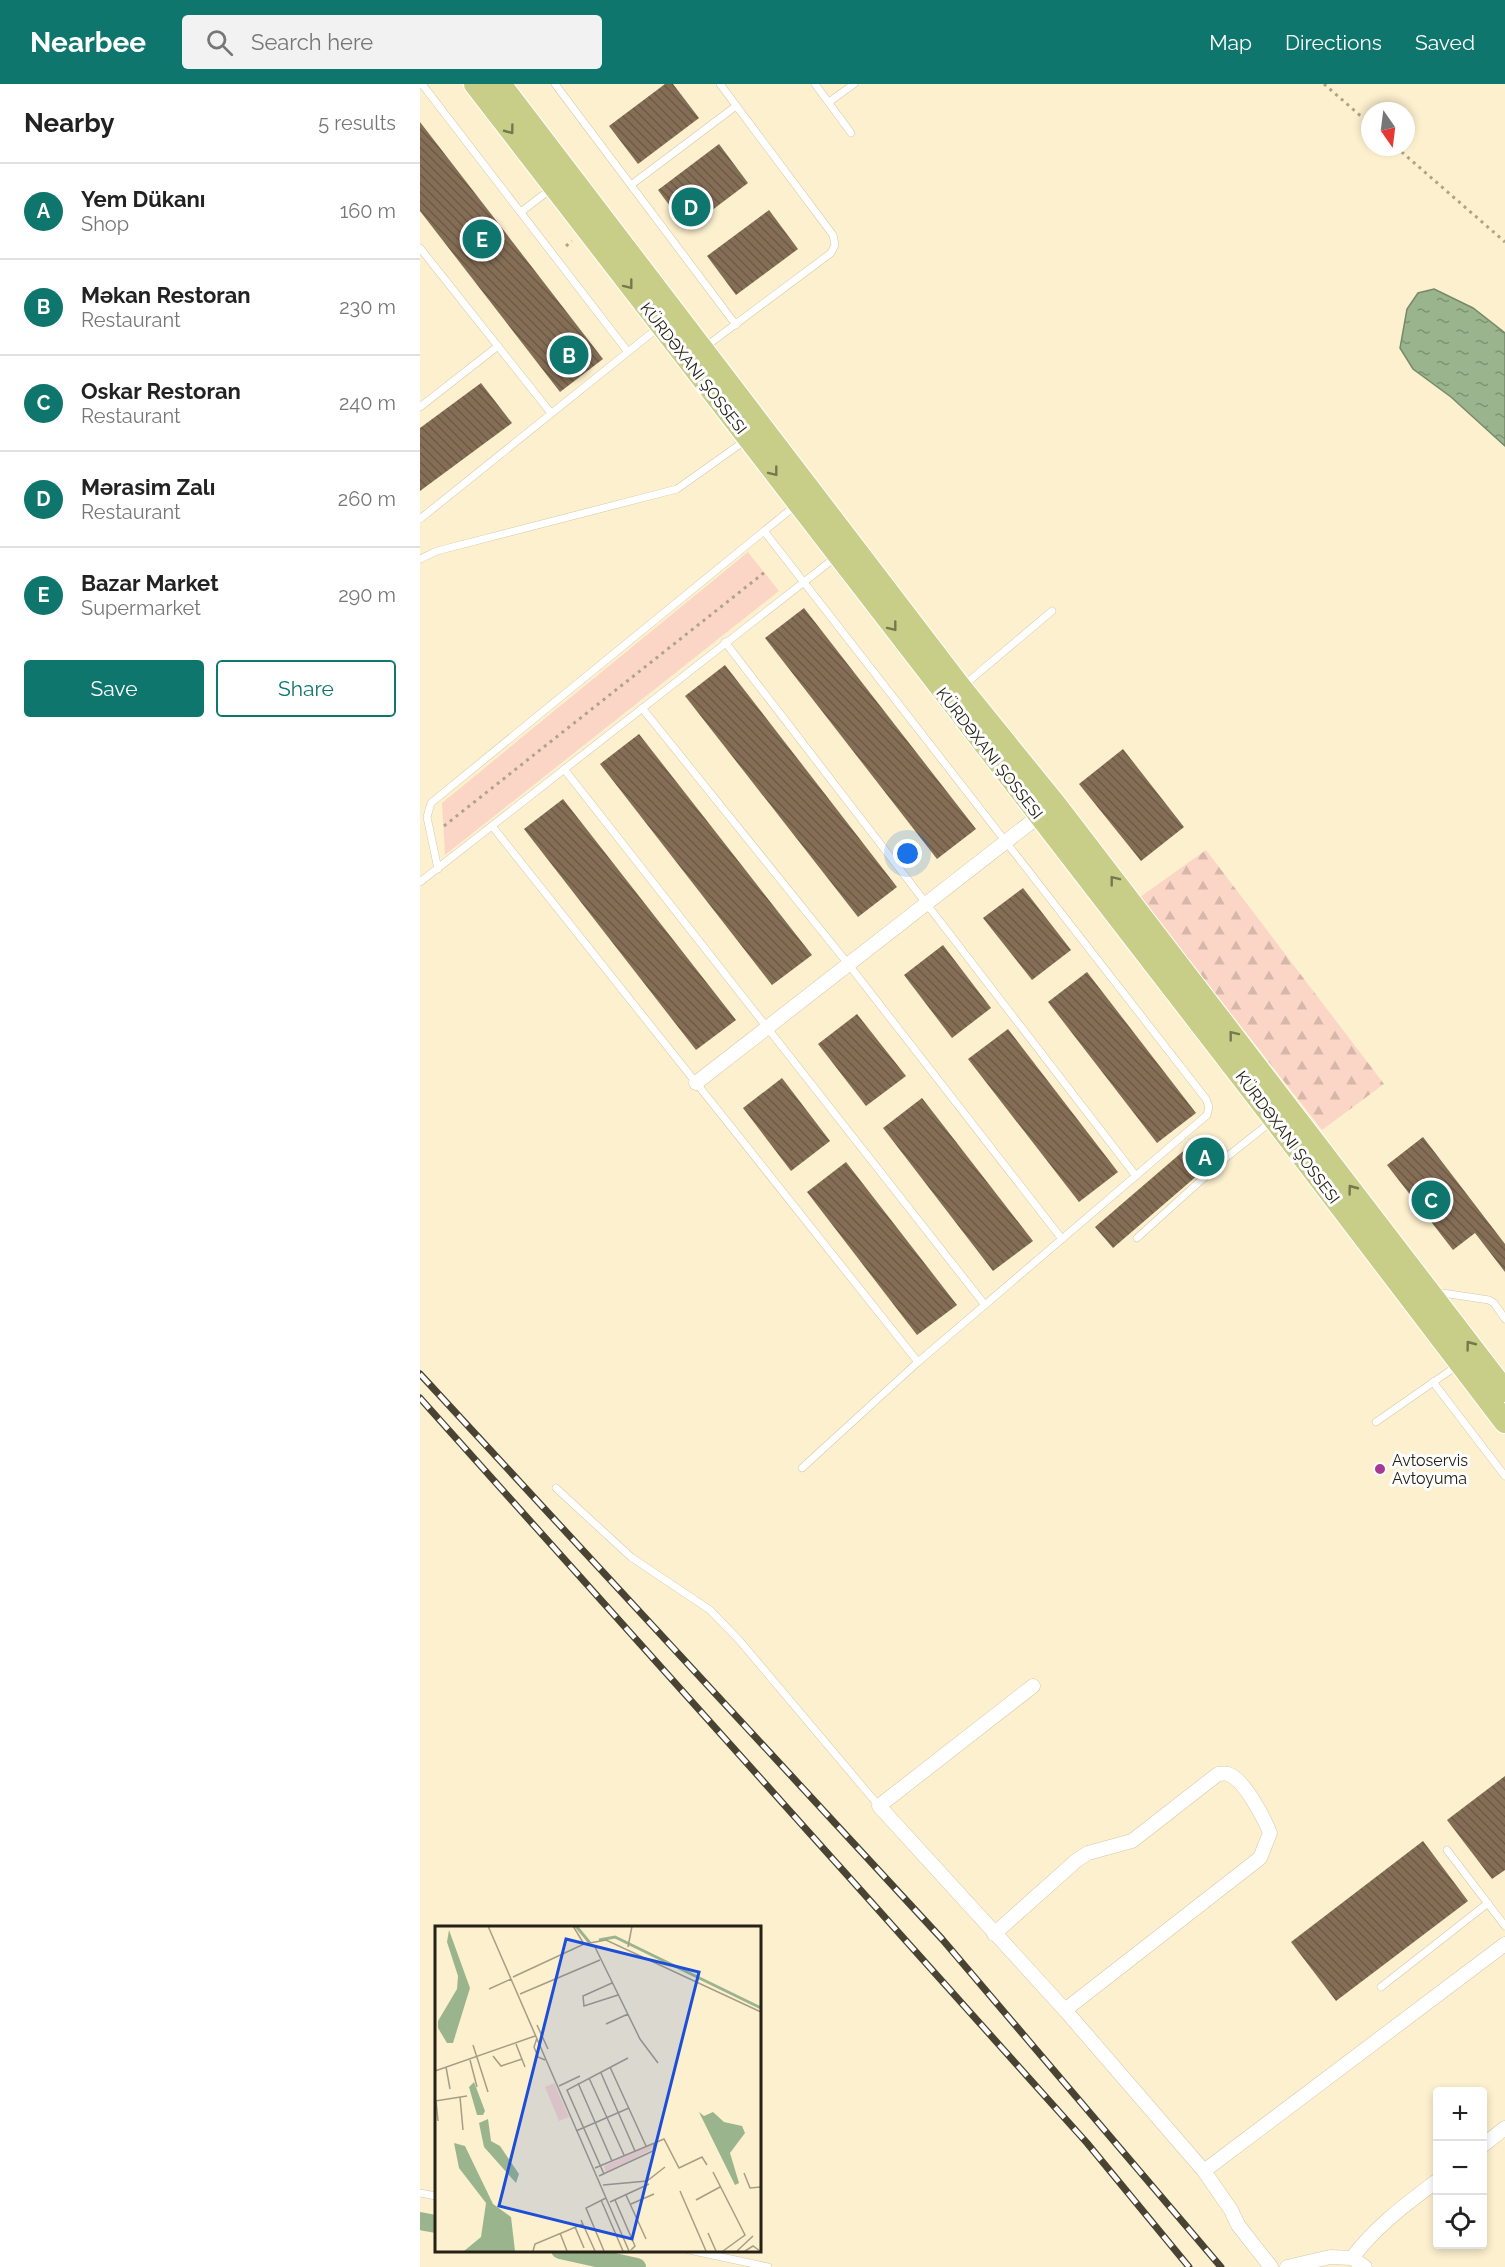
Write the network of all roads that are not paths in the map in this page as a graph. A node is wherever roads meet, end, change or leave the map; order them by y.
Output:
1 (422, 84) edge
2 (475, 84) edge
3 (500, 84) edge
4 (555, 84) edge
5 (720, 84) edge
6 (815, 84) edge
7 (854, 84) edge
8 (829, 102) junction
9 (736, 105) junction
10 (851, 133) dead end
11 (631, 185) junction
12 (554, 187) junction
13 (521, 212) junction
14 (420, 248) edge
15 (736, 325) junction
16 (661, 326) junction
17 (498, 346) junction
18 (703, 349) junction
19 (628, 352) junction
20 (420, 407) edge
21 (551, 413) junction
22 (748, 438) junction
23 (798, 504) junction
24 (420, 519) edge
25 (764, 531) junction
26 (838, 555) junction
27 (420, 559) edge
28 (803, 581) junction
29 (1052, 610) dead end
30 (725, 642) junction
31 (962, 688) junction
32 (642, 708) junction
33 (564, 769) junction
34 (1047, 810) junction
35 (492, 826) junction
36 (1007, 842) junction
37 (438, 869) junction
38 (420, 882) edge
39 (927, 903) junction
40 (849, 965) junction
41 (768, 1028) junction
42 (696, 1083) junction
43 (1274, 1119) junction
44 (1136, 1176) junction
45 (1137, 1238) dead end
46 (1062, 1239) junction
47 (1430, 1292) junction
48 (985, 1305) junction
49 (1505, 1319) edge
50 (918, 1362) junction
51 (1460, 1363) junction
52 (1433, 1382) junction
53 (1505, 1391) edge
54 (1376, 1422) dead end
55 (1505, 1422) edge
56 (802, 1468) dead end
57 (1505, 1476) edge
58 (556, 1488) dead end
59 (1033, 1686) dead end
60 (879, 1806) junction
61 (1447, 1850) dead end
62 (1488, 1903) junction
63 (1505, 1926) edge
64 (994, 1934) junction
65 (1505, 1944) edge
66 (1381, 1987) dead end
67 (1065, 2010) junction
68 (1505, 2128) edge
69 (1487, 2141) edge
70 (1204, 2171) junction
71 (1433, 2183) edge
72 (420, 2193) edge
73 (435, 2196) edge
74 (697, 2252) edge
75 (1352, 2258) junction
76 (768, 2267) edge
77 (1270, 2267) edge
78 (1287, 2267) edge
79 (1365, 2267) edge

1 - 13 lane
2 -> 12 main road
3 - 18 main road
4 - 11 lane
5 - 9 lane
6 - 8 lane
7 - 8 lane
8 - 10 lane
9 - 11 lane
9 - 15 lane
11 - 15 lane
12 - 13 lane
12 -> 16 main road
13 - 19 lane
14 - 17 lane
15 - 18 lane
16 - 19 lane
16 - 22 main road
17 - 20 lane
17 - 21 lane
18 - 31 main road
19 - 21 lane
21 - 24 lane
22 -> 23 main road
22 - 27 lane
23 - 25 lane
23 - 26 main road
25 - 28 lane
25 - 37 lane
26 - 28 lane
26 -> 34 main road
28 - 30 lane
28 - 36 lane
29 - 31 lane
30 - 32 lane
30 - 39 lane
31 - 34 main road
32 - 33 lane
32 - 40 lane
33 - 35 lane
33 - 41 lane
34 - 36 street
34 - 43 main road
47 -> 34 main road
35 - 37 lane
35 - 42 lane
36 - 39 street
36 - 44 lane
37 - 38 lane
39 - 40 street
39 - 44 lane
40 - 41 street
40 - 46 lane
41 - 42 street
41 - 48 lane
42 - 50 lane
43 - 45 lane
43 - 51 main road
44 - 46 lane
46 - 48 lane
47 - 49 lane
53 -> 47 main road
48 - 50 lane
50 - 56 lane
51 - 52 lane
51 - 55 main road
52 - 54 lane
52 - 57 lane
58 - 60 lane
59 - 60 street
60 - 64 street
61 - 62 lane
62 - 63 lane
62 - 66 lane
64 - 67 street
64 - 67 street
65 - 70 street
67 - 70 street
68 - 69 street
70 - 77 street
71 - 75 street
72 - 73 lane
74 - 76 lane
75 - 78 street
75 - 79 street

